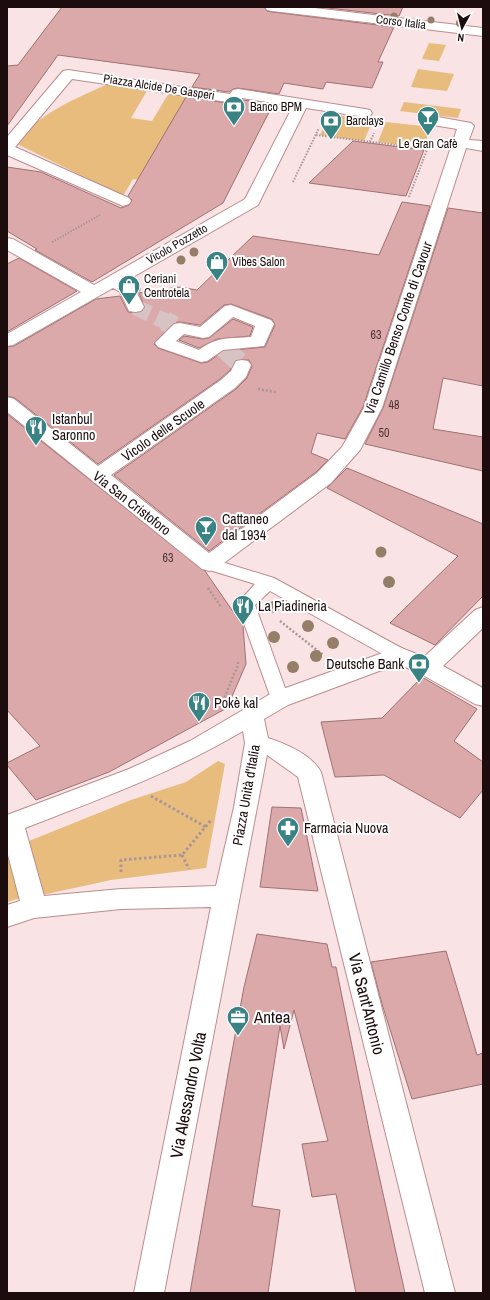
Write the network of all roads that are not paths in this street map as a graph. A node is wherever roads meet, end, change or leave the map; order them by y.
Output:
1 (272, 7) edge
2 (483, 32) edge
3 (301, 104) junction
4 (365, 113) dead end
5 (438, 122) road end
6 (460, 143) junction
7 (483, 146) edge
8 (7, 148) edge
9 (123, 201) road end
10 (7, 244) edge
11 (114, 281) junction
12 (92, 291) junction
13 (135, 308) tunnel mouth
14 (177, 327) joint
15 (7, 341) edge
16 (242, 365) dead end
17 (7, 403) edge
18 (98, 475) junction
19 (209, 564) junction
20 (268, 582) junction
21 (483, 615) edge
22 (399, 655) junction
23 (427, 667) junction
24 (483, 698) edge
25 (280, 699) junction
26 (252, 716) junction
27 (257, 743) junction
28 (10, 824) edge
29 (226, 897) junction
30 (34, 907) junction
31 (7, 916) edge
32 (149, 1293) edge
33 (440, 1293) edge

1 - 2 street, Corso Italia
3 - 4 street, Piazza Alcide De Gasperi
3 - 8 street, Piazza Alcide De Gasperi
3 - 11 street, Vicolo Pozzetto
5 - 6 street, Via Camillo Benso Conte di Cavour
6 - 7 street
6 - 19 street, Via Camillo Benso Conte di Cavour
8 - 9 street, Piazza Alcide De Gasperi
10 - 12 street
11 - 12 street, Vicolo Pozzetto
11 - 13 street
12 - 15 street, Vicolo Pozzetto
14 - 14 street
16 - 18 street, Vicolo delle Scuole
17 - 18 street, Via San Cristoforo
18 - 19 street, Via San Cristoforo
19 - 20 lane, Via San Cristoforo
20 - 22 lane, Via San Cristoforo
20 - 25 lane
21 - 23 street
22 - 23 street
22 - 25 street
23 - 24 street
25 - 26 street
26 - 27 street, Piazza Unità d'Italia
26 - 28 street, Piazza Unità d'Italia
27 - 29 street, Piazza Unità d'Italia
27 - 33 street, Via Sant'Antonio
28 - 30 street
29 - 30 street
29 - 32 street, Via Alessandro Volta
30 - 31 street

